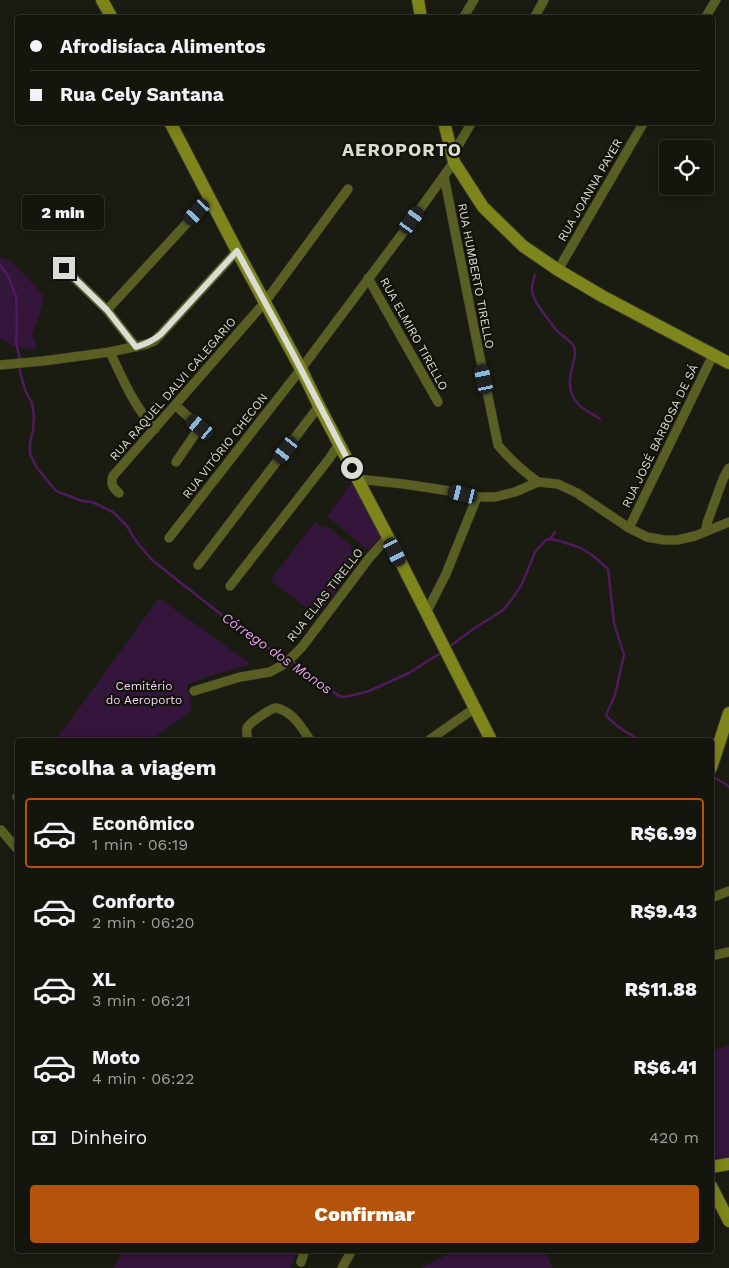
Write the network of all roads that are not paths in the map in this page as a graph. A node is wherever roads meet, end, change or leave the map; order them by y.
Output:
1 (102, 0) edge
2 (418, 0) edge
3 (474, 0) edge
4 (544, 0) edge
5 (716, 0) edge
6 (110, 15) edge
7 (420, 15) edge
8 (465, 15) edge
9 (536, 15) edge
10 (707, 15) edge
11 (172, 125) edge
12 (445, 125) edge
13 (470, 125) edge
14 (642, 125) edge
15 (453, 157) junction
16 (444, 176) junction
17 (348, 190) dead end
18 (210, 198) junction
19 (237, 251) junction
20 (64, 268) dead end
21 (558, 270) junction
22 (368, 278) junction
23 (265, 302) junction
24 (107, 310) junction
25 (136, 347) junction
26 (110, 352) junction
27 (713, 355) junction
28 (729, 363) edge
29 (3, 365) edge
30 (301, 368) junction
31 (438, 402) dead end
32 (175, 405) junction
33 (319, 406) junction
34 (155, 429) junction
35 (339, 444) junction
36 (176, 462) dead end
37 (729, 468) edge
38 (358, 479) junction
39 (538, 482) junction
40 (119, 494) dead end
41 (477, 497) junction
42 (729, 522) edge
43 (629, 528) junction
44 (706, 530) junction
45 (388, 537) junction
46 (169, 538) dead end
47 (198, 565) dead end
48 (230, 586) dead end
49 (426, 613) junction
50 (194, 691) dead end
51 (474, 708) junction
52 (729, 713) edge
53 (248, 738) edge
54 (309, 738) edge
55 (432, 738) edge
56 (490, 738) edge
57 (714, 761) edge
58 (1, 830) edge
59 (15, 846) edge
60 (729, 891) edge
61 (714, 897) edge
62 (729, 952) edge
63 (714, 955) edge
64 (729, 1164) edge
65 (714, 1166) edge
66 (714, 1192) edge
67 (729, 1221) edge
68 (304, 1253) edge
69 (350, 1253) edge
70 (301, 1262) dead end
71 (342, 1268) edge

1 - 6 street
2 - 7 street
3 - 8 street
4 - 9 street
5 - 10 street
11 - 18 street
12 - 15 street
13 - 15 street, RUA VITÓRIO CHECON
14 - 21 street, RUA JOANNA PAYER
15 - 16 street, RUA VITÓRIO CHECON
15 - 21 street
16 - 22 street, RUA VITÓRIO CHECON
16 - 39 street, RUA HUMBERTO TIRELLO
17 - 23 street, RUA RAQUEL DALVI CALEGARIO
18 - 19 street
18 - 24 street
19 - 23 street
19 - 25 street
20 - 24 street
21 - 27 street
22 - 30 street, RUA VITÓRIO CHECON
22 - 31 street, RUA ELMIRO TIRELLO
23 - 30 street
23 - 32 street, RUA RAQUEL DALVI CALEGARIO
24 - 25 street
25 - 26 street
26 - 29 street
26 - 34 street
27 - 28 street
27 - 43 street, RUA JOSÉ BARBOSA DE SÁ
30 - 33 street
30 - 46 street, RUA VITÓRIO CHECON
32 - 34 street, RUA RAQUEL DALVI CALEGARIO
32 - 36 street
33 - 35 street
33 - 47 street
34 - 40 street, RUA RAQUEL DALVI CALEGARIO
35 - 38 street
35 - 48 street
37 - 44 street
38 - 41 street
38 - 45 street
39 - 41 street
39 - 43 street
41 - 49 street
42 - 44 street
43 - 44 street
45 - 49 street
45 - 50 street, RUA ELIAS TIRELLO
49 - 51 street
51 - 55 street
51 - 56 street
52 - 57 street
53 - 54 street
58 - 59 street
60 - 61 street
62 - 63 street
64 - 65 street
66 - 67 street
68 - 70 street
69 - 71 street

